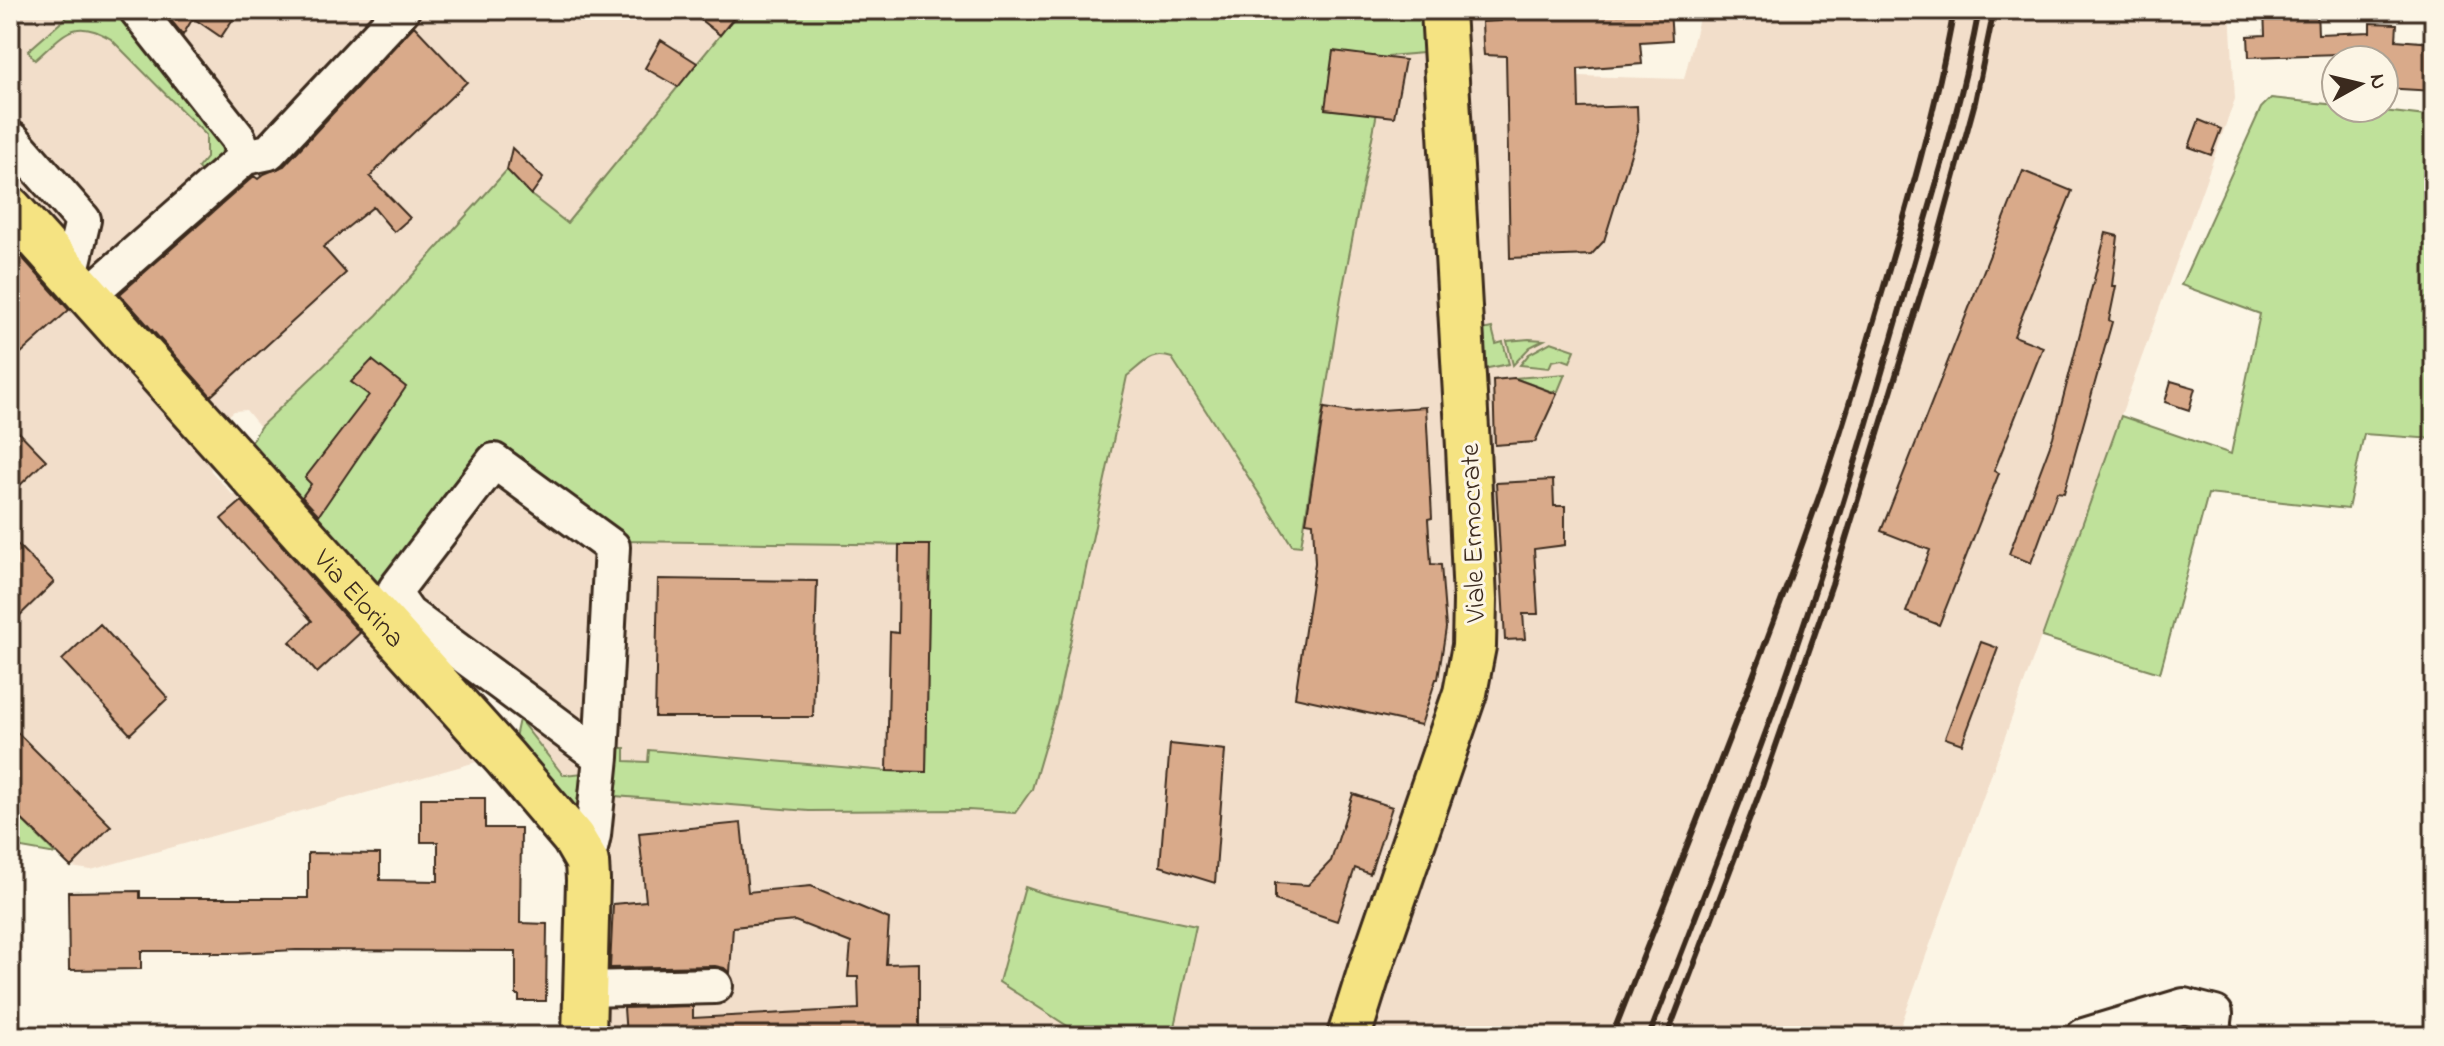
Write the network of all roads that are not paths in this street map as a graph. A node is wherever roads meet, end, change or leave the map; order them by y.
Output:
1 (137, 10) edge
2 (402, 10) edge
3 (1443, 10) edge
4 (10, 141) edge
5 (245, 157) junction
6 (10, 208) edge
7 (79, 285) junction
8 (518, 696) junction
9 (475, 725) junction
10 (601, 757) junction
11 (587, 862) junction
12 (715, 986) dead end
13 (585, 989) junction
14 (2214, 1025) edge
15 (584, 1036) edge
16 (1349, 1036) edge
17 (2084, 1036) edge

1 - 5 street
2 - 5 street
3 - 16 main road, Viale Ermocrate
4 - 7 street
5 - 7 street
6 - 7 main road, Via Elorina
7 - 9 main road, Via Elorina
8 - 9 street
8 - 10 street
8 - 10 street
9 - 11 main road, Via Elorina
10 - 11 street
11 - 13 main road
12 - 13 street
13 - 15 main road
14 - 17 street

